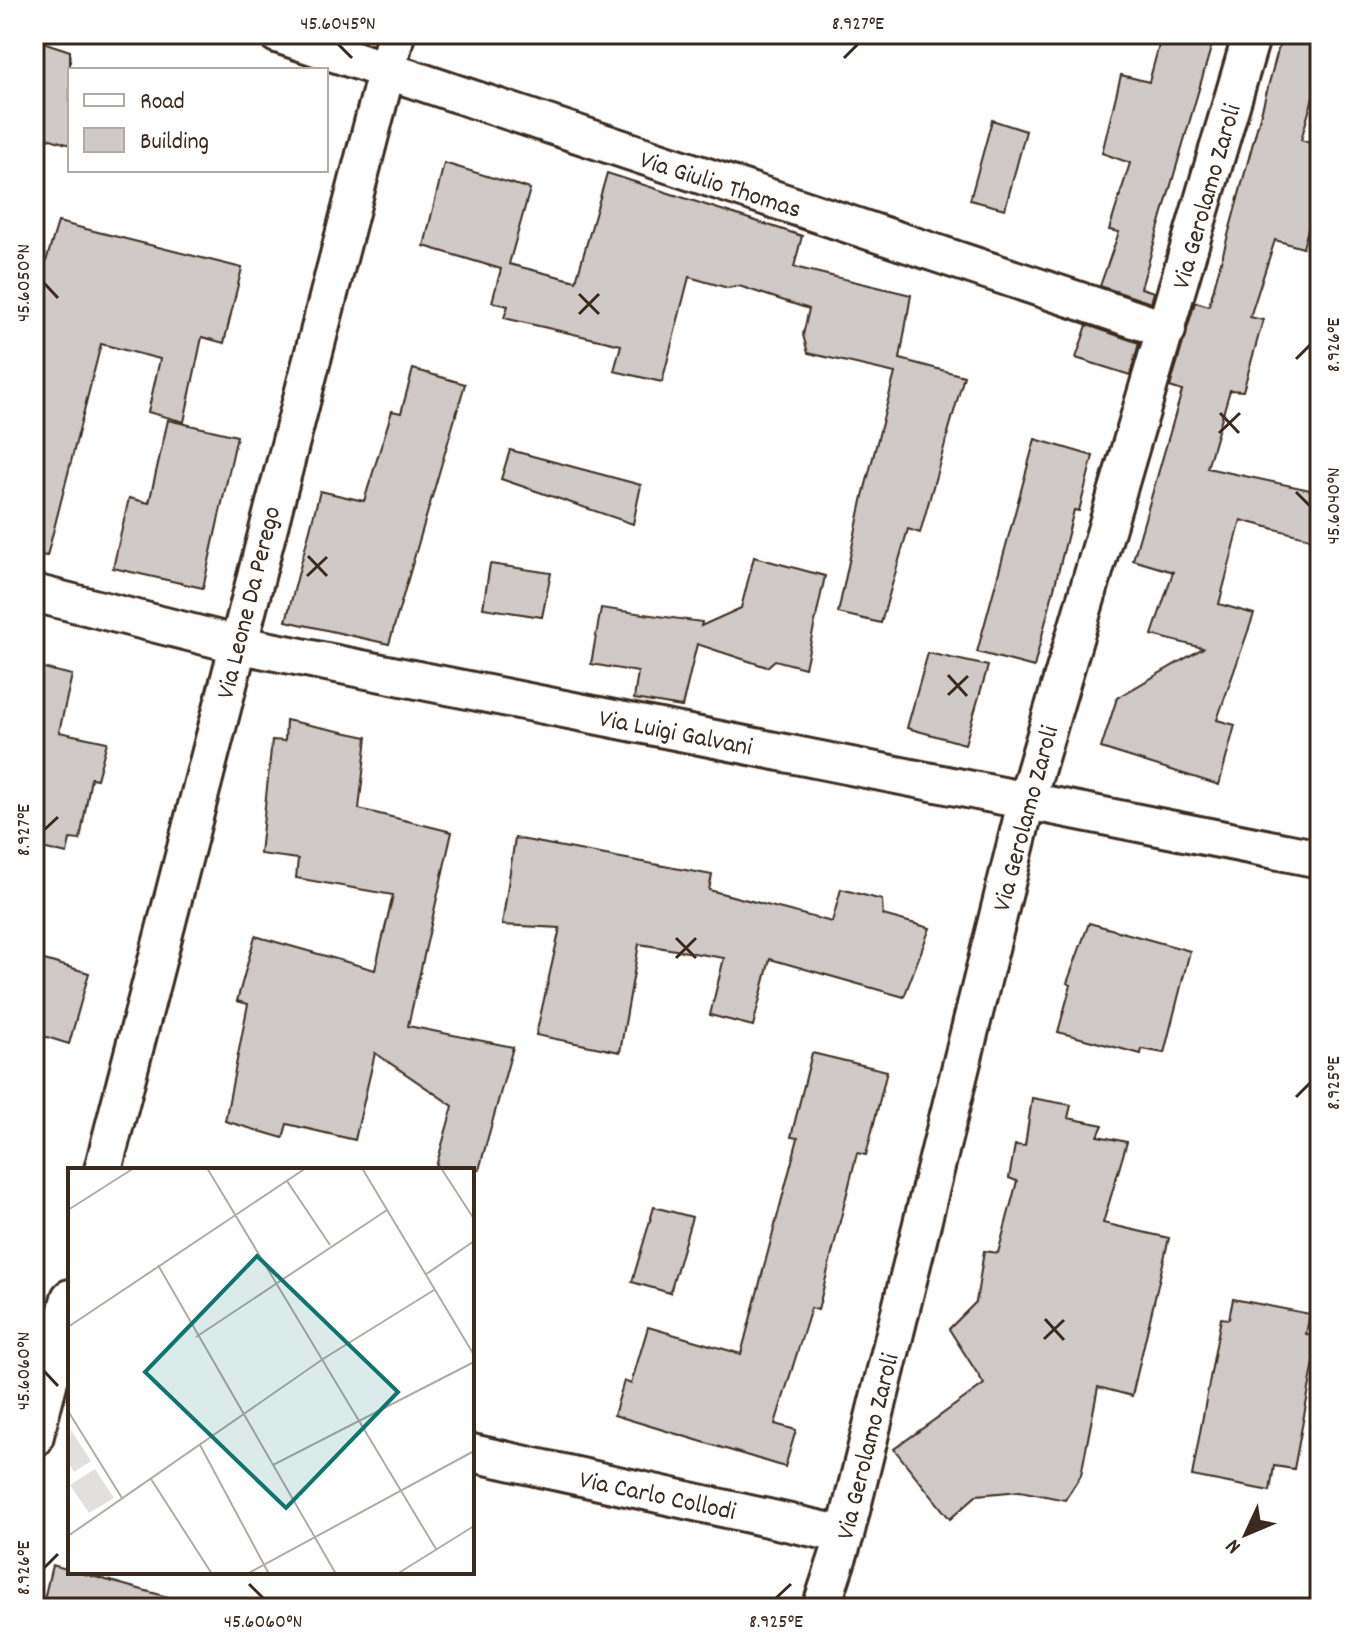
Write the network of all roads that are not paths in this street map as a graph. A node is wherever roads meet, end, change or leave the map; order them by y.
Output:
1 (277, 34) edge
2 (396, 34) edge
3 (1252, 34) edge
4 (385, 72) junction
5 (1167, 330) junction
6 (34, 593) edge
7 (236, 644) junction
8 (1027, 799) junction
9 (1320, 859) edge
10 (104, 1168) edge
11 (68, 1306) edge
12 (53, 1362) edge
13 (34, 1439) edge
14 (474, 1453) edge
15 (845, 1535) junction
16 (821, 1608) edge

1 - 4 street, Via Giulio Thomas
2 - 4 street, Via Leone Da Perego
3 - 5 street, Via Gerolamo Zaroli
4 - 5 street, Via Giulio Thomas
4 - 7 street, Via Leone Da Perego
5 - 8 street, Via Gerolamo Zaroli
6 - 7 street, Via Luigi Galvani
7 - 8 street, Via Luigi Galvani
7 - 10 street, Via Leone Da Perego
8 - 9 street, Via Luigi Galvani
8 - 15 street, Via Gerolamo Zaroli
11 - 12 street
12 - 13 street
14 - 15 street, Via Carlo Collodi
15 - 16 street, Via Gerolamo Zaroli

